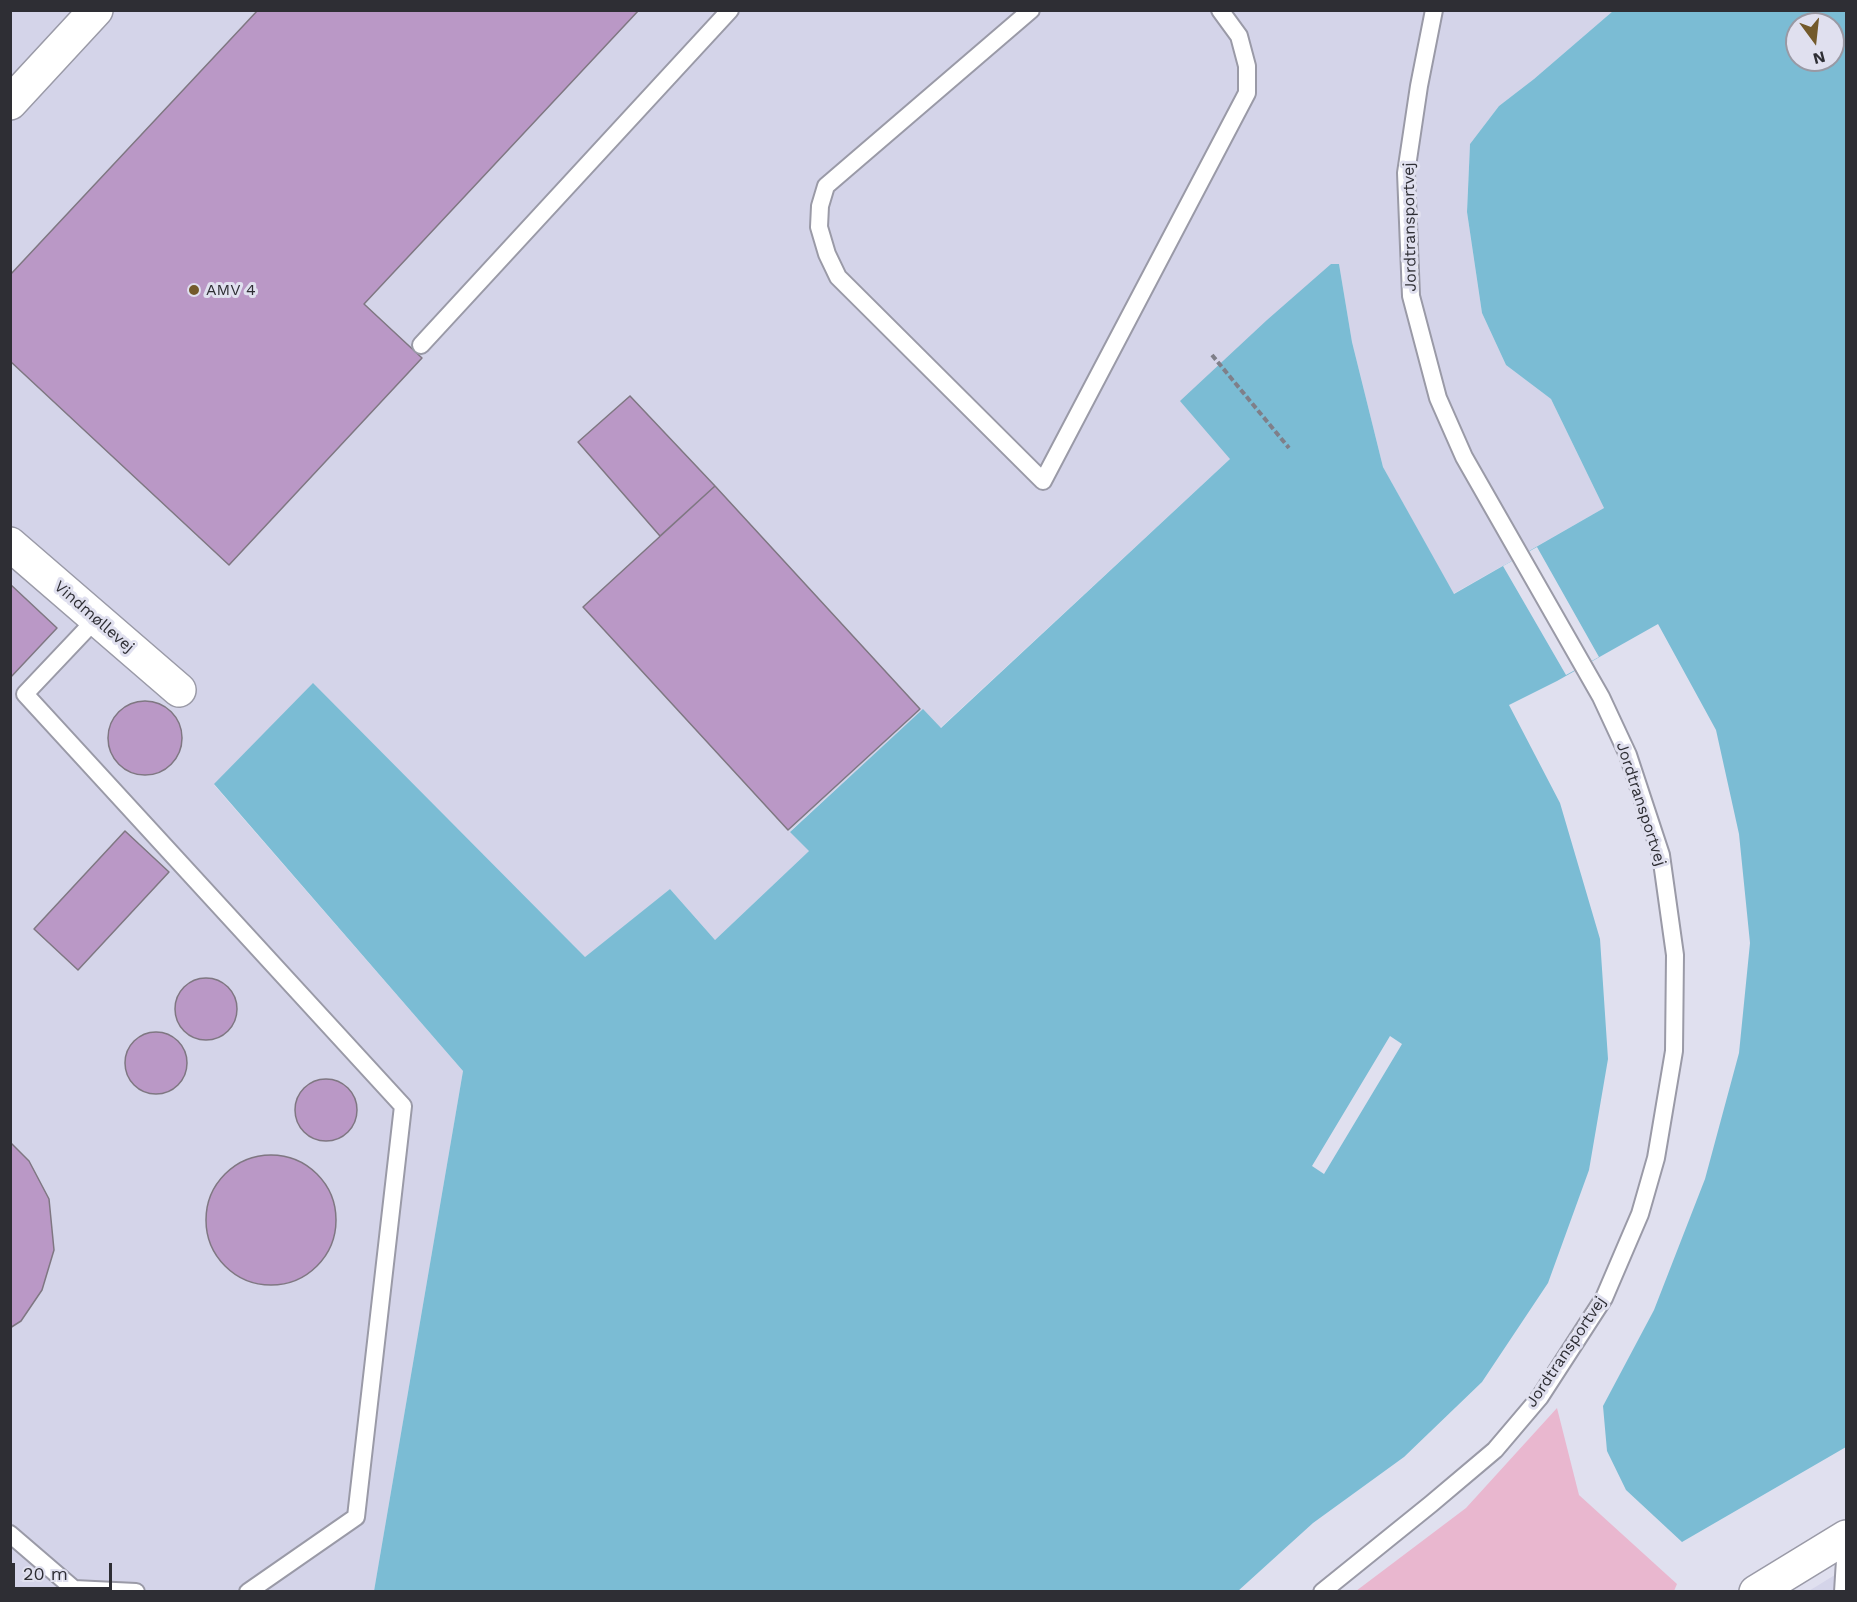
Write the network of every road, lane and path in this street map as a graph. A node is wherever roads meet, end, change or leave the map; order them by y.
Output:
1 (96, 10) edge
2 (730, 10) edge
3 (1031, 10) edge
4 (1220, 10) edge
5 (1434, 10) edge
6 (10, 103) edge
7 (421, 345) dead end
8 (1212, 355) dead end
9 (1289, 448) dead end
10 (10, 544) edge
11 (96, 620) junction
12 (178, 690) dead end
13 (10, 1534) edge
14 (1846, 1537) edge
15 (1846, 1544) edge
16 (136, 1592) edge
17 (248, 1592) edge
18 (1322, 1592) edge
19 (1756, 1592) edge
20 (1842, 1592) edge

1 - 6 street
2 - 7 lane
3 - 4 lane
5 - 18 lane, Jordtransportvej
8 - 9 path
10 - 11 street, Vindmøllevej
11 - 12 street, Vindmøllevej
11 - 17 lane
13 - 16 lane
14 - 19 street
15 - 20 lane

